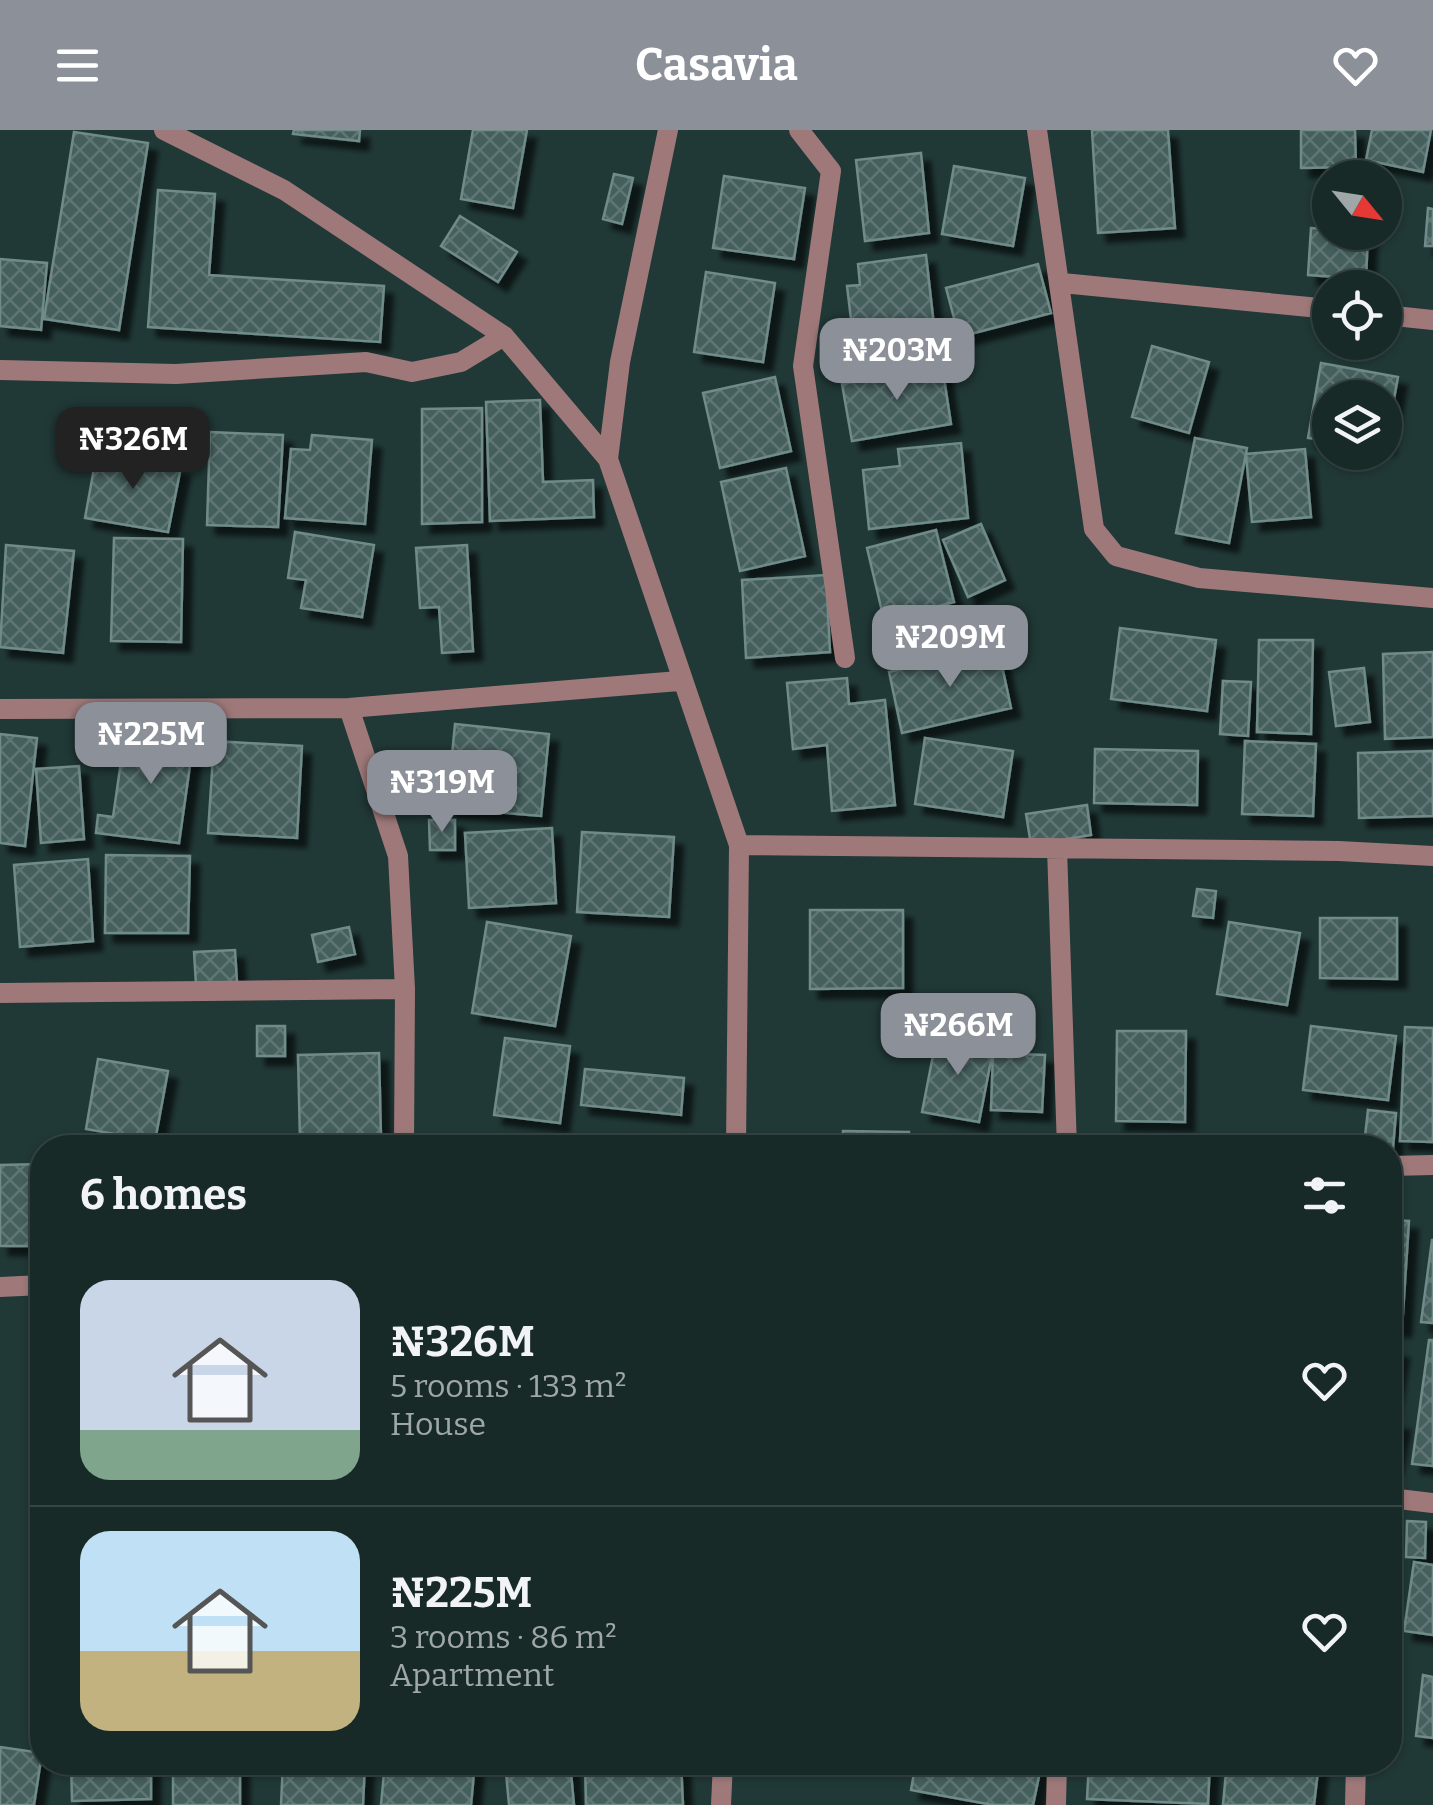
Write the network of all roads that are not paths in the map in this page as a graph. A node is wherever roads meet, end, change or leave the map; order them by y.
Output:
1 (164, 130) edge
2 (668, 130) edge
3 (799, 130) edge
4 (1037, 130) edge
5 (1062, 283) junction
6 (1312, 307) edge
7 (1402, 317) edge
8 (1433, 320) edge
9 (504, 336) junction
10 (0, 370) edge
11 (608, 459) junction
12 (1433, 598) edge
13 (845, 658) dead end
14 (680, 680) junction
15 (350, 708) junction
16 (0, 709) edge
17 (739, 845) junction
18 (1057, 848) junction
19 (1433, 856) edge
20 (405, 988) junction
21 (0, 993) edge
22 (404, 1135) edge
23 (736, 1135) edge
24 (1067, 1135) edge
25 (1433, 1165) edge
26 (1402, 1166) edge
27 (30, 1285) edge
28 (0, 1286) edge
29 (1402, 1499) edge
30 (1433, 1503) edge
31 (722, 1775) edge
32 (1057, 1775) edge
33 (1356, 1775) edge
34 (720, 1805) edge
35 (1056, 1805) edge
36 (1356, 1805) edge

1 - 9 street
2 - 11 street
3 - 13 street
4 - 5 street
5 - 6 street
5 - 12 street
7 - 8 street
9 - 10 street
9 - 11 street
11 - 14 street
14 - 15 street
14 - 17 street
15 - 16 street
15 - 20 street
17 - 18 street
17 - 23 street
18 - 19 street
18 - 24 street
20 - 21 street
20 - 22 street
25 - 26 street
27 - 28 street
29 - 30 street
31 - 34 street
32 - 35 street
33 - 36 street

